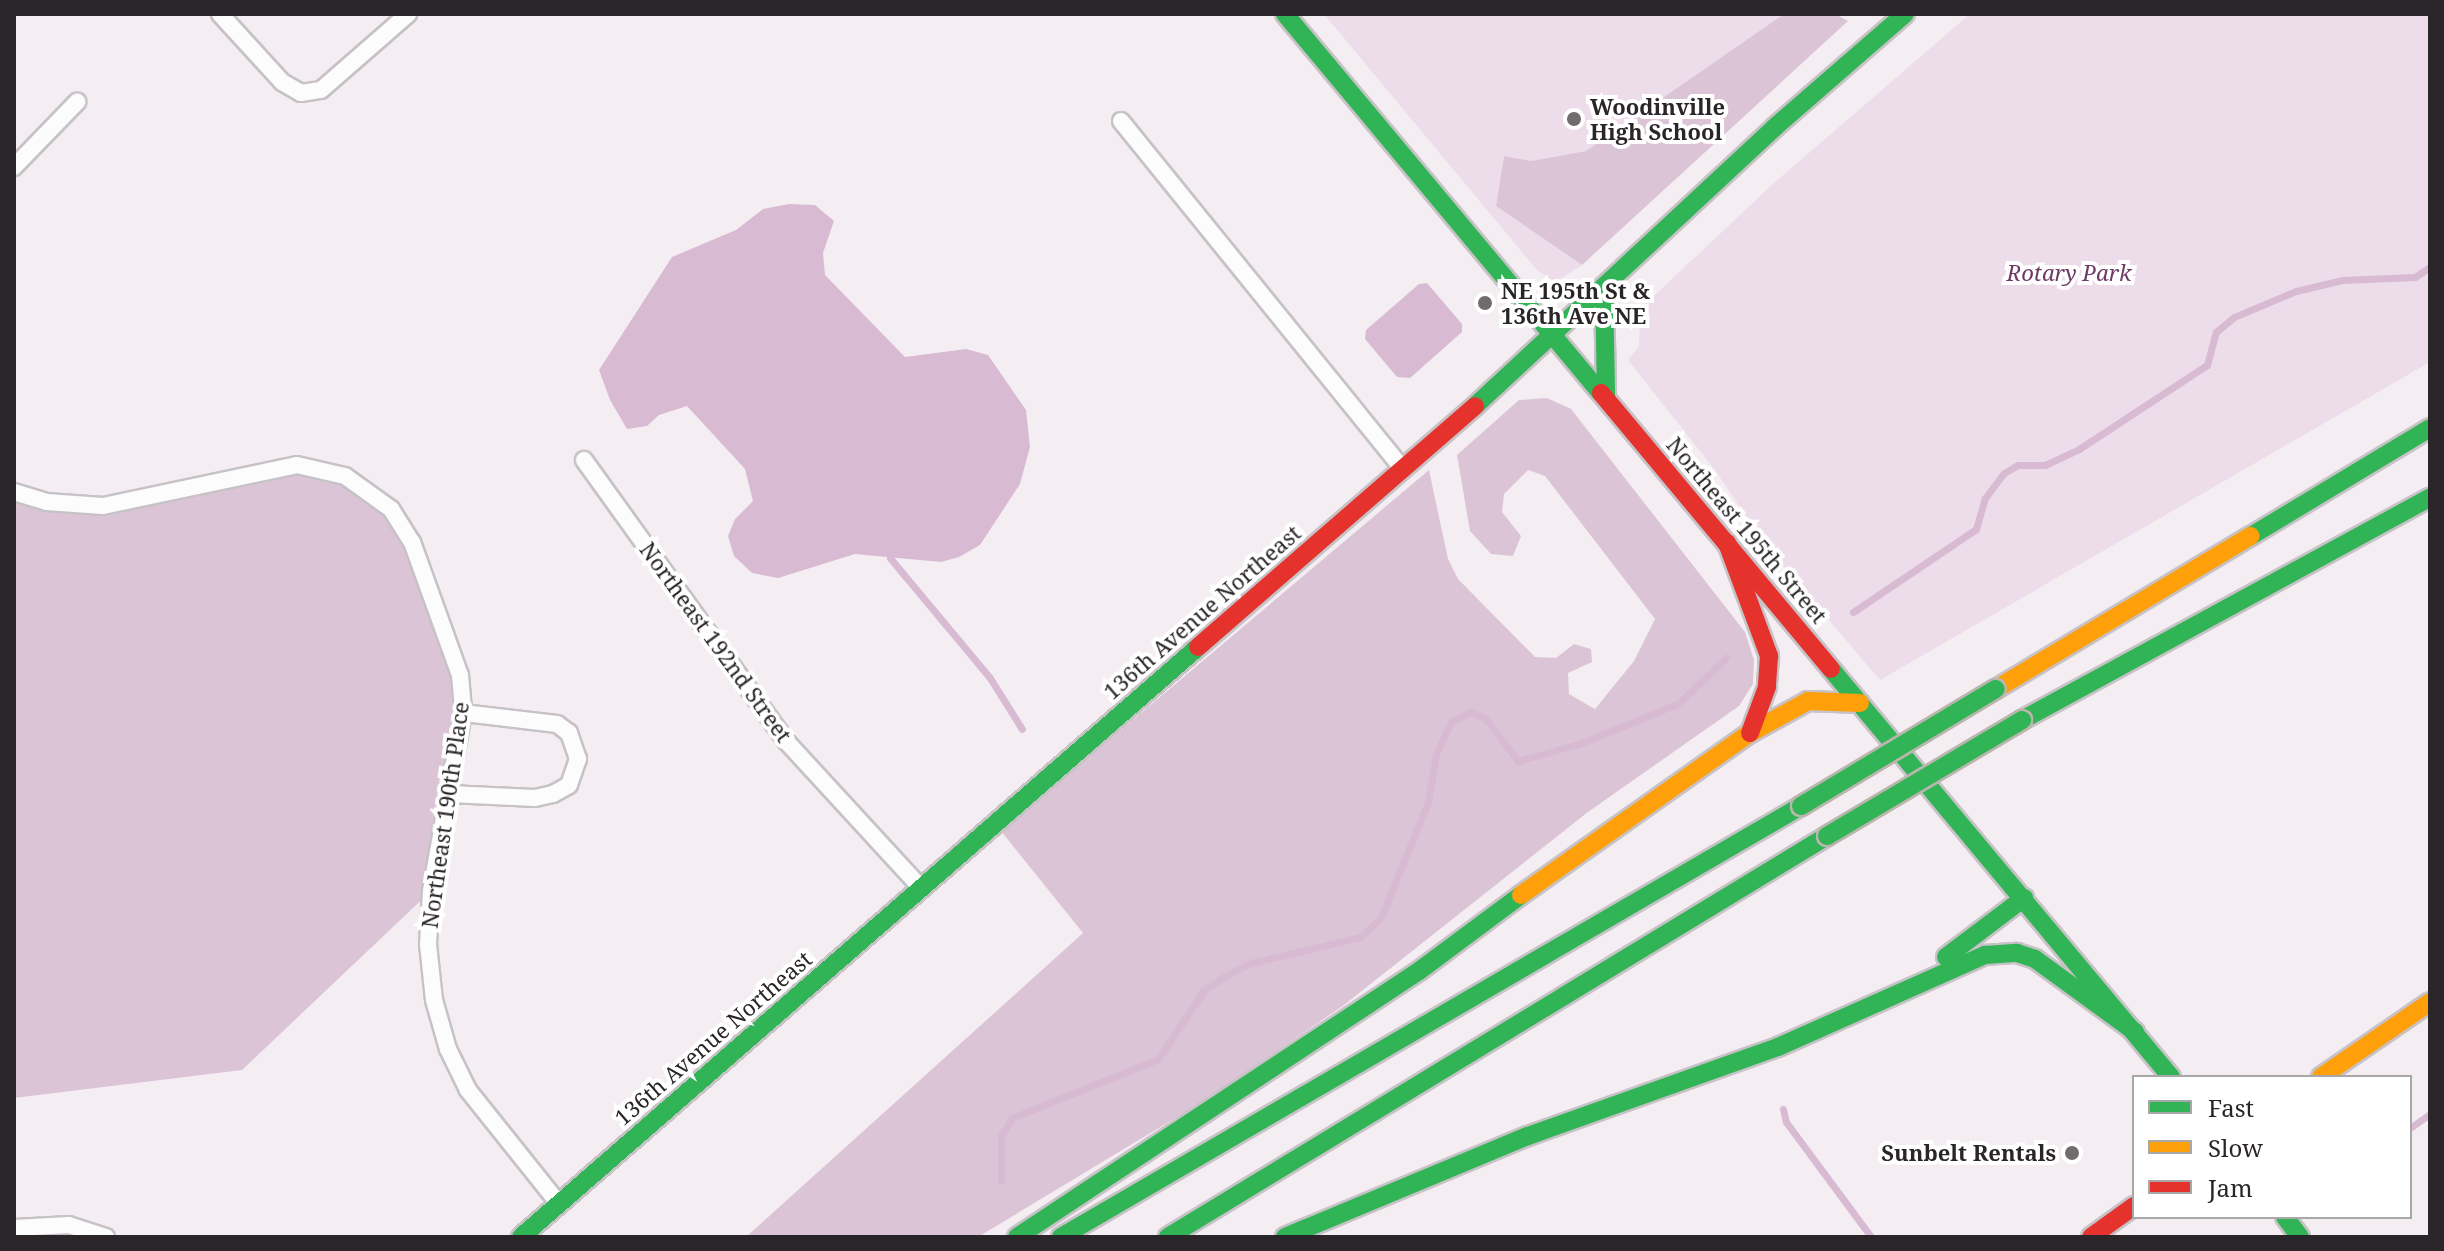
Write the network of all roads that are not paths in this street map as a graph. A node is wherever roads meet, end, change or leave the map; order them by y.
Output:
1 (220, 14) edge
2 (408, 14) edge
3 (1285, 14) edge
4 (1905, 14) edge
5 (77, 102) dead end
6 (1121, 121) dead end
7 (14, 167) edge
8 (1604, 288) junction
9 (1553, 333) junction
10 (1606, 397) junction
11 (2430, 428) edge
12 (584, 460) dead end
13 (1402, 468) junction
14 (14, 492) edge
15 (2430, 498) edge
16 (1727, 543) junction
17 (1860, 703) junction
18 (463, 713) junction
19 (1750, 733) junction
20 (449, 794) junction
21 (921, 888) junction
22 (2024, 898) junction
23 (2430, 1002) edge
24 (1865, 1008) junction
25 (2135, 1032) junction
26 (2169, 1075) edge
27 (2324, 1075) edge
28 (559, 1204) junction
29 (2132, 1207) edge
30 (2286, 1219) edge
31 (14, 1228) edge
32 (106, 1237) edge
33 (521, 1237) edge
34 (1017, 1237) edge
35 (1061, 1237) edge
36 (1168, 1237) edge
37 (1285, 1237) edge
38 (2091, 1237) edge
39 (2300, 1237) edge

1 - 2 street
3 - 9 main road, Northeast 195th Street
4 - 8 main road, 136th Avenue Northeast
5 - 7 street
6 - 13 street
8 - 9 main road, 136th Avenue Northeast
8 - 10 main road
9 - 10 main road, Northeast 195th Street
9 - 13 main road, 136th Avenue Northeast
10 - 16 main road, Northeast 195th Street
11 - 35 main road, bridge
12 - 21 street, Northeast 192nd Street
13 - 21 main road, 136th Avenue Northeast
14 - 18 street, Northeast 190th Place
15 - 36 main road, bridge
16 - 17 main road, Northeast 195th Street
16 - 19 main road
17 - 19 main road
17 - 22 main road, Northeast 195th Street
18 - 20 street, Northeast 190th Place
18 - 20 street
19 - 34 main road
20 - 28 street, Northeast 190th Place
21 - 28 main road, 136th Avenue Northeast
22 - 24 main road
22 - 25 main road, Northeast 195th Street
23 - 27 main road
24 - 25 main road
24 - 37 main road
25 - 26 main road, Northeast 195th Street
28 - 33 main road, 136th Avenue Northeast
29 - 38 main road
30 - 39 main road
31 - 32 street

